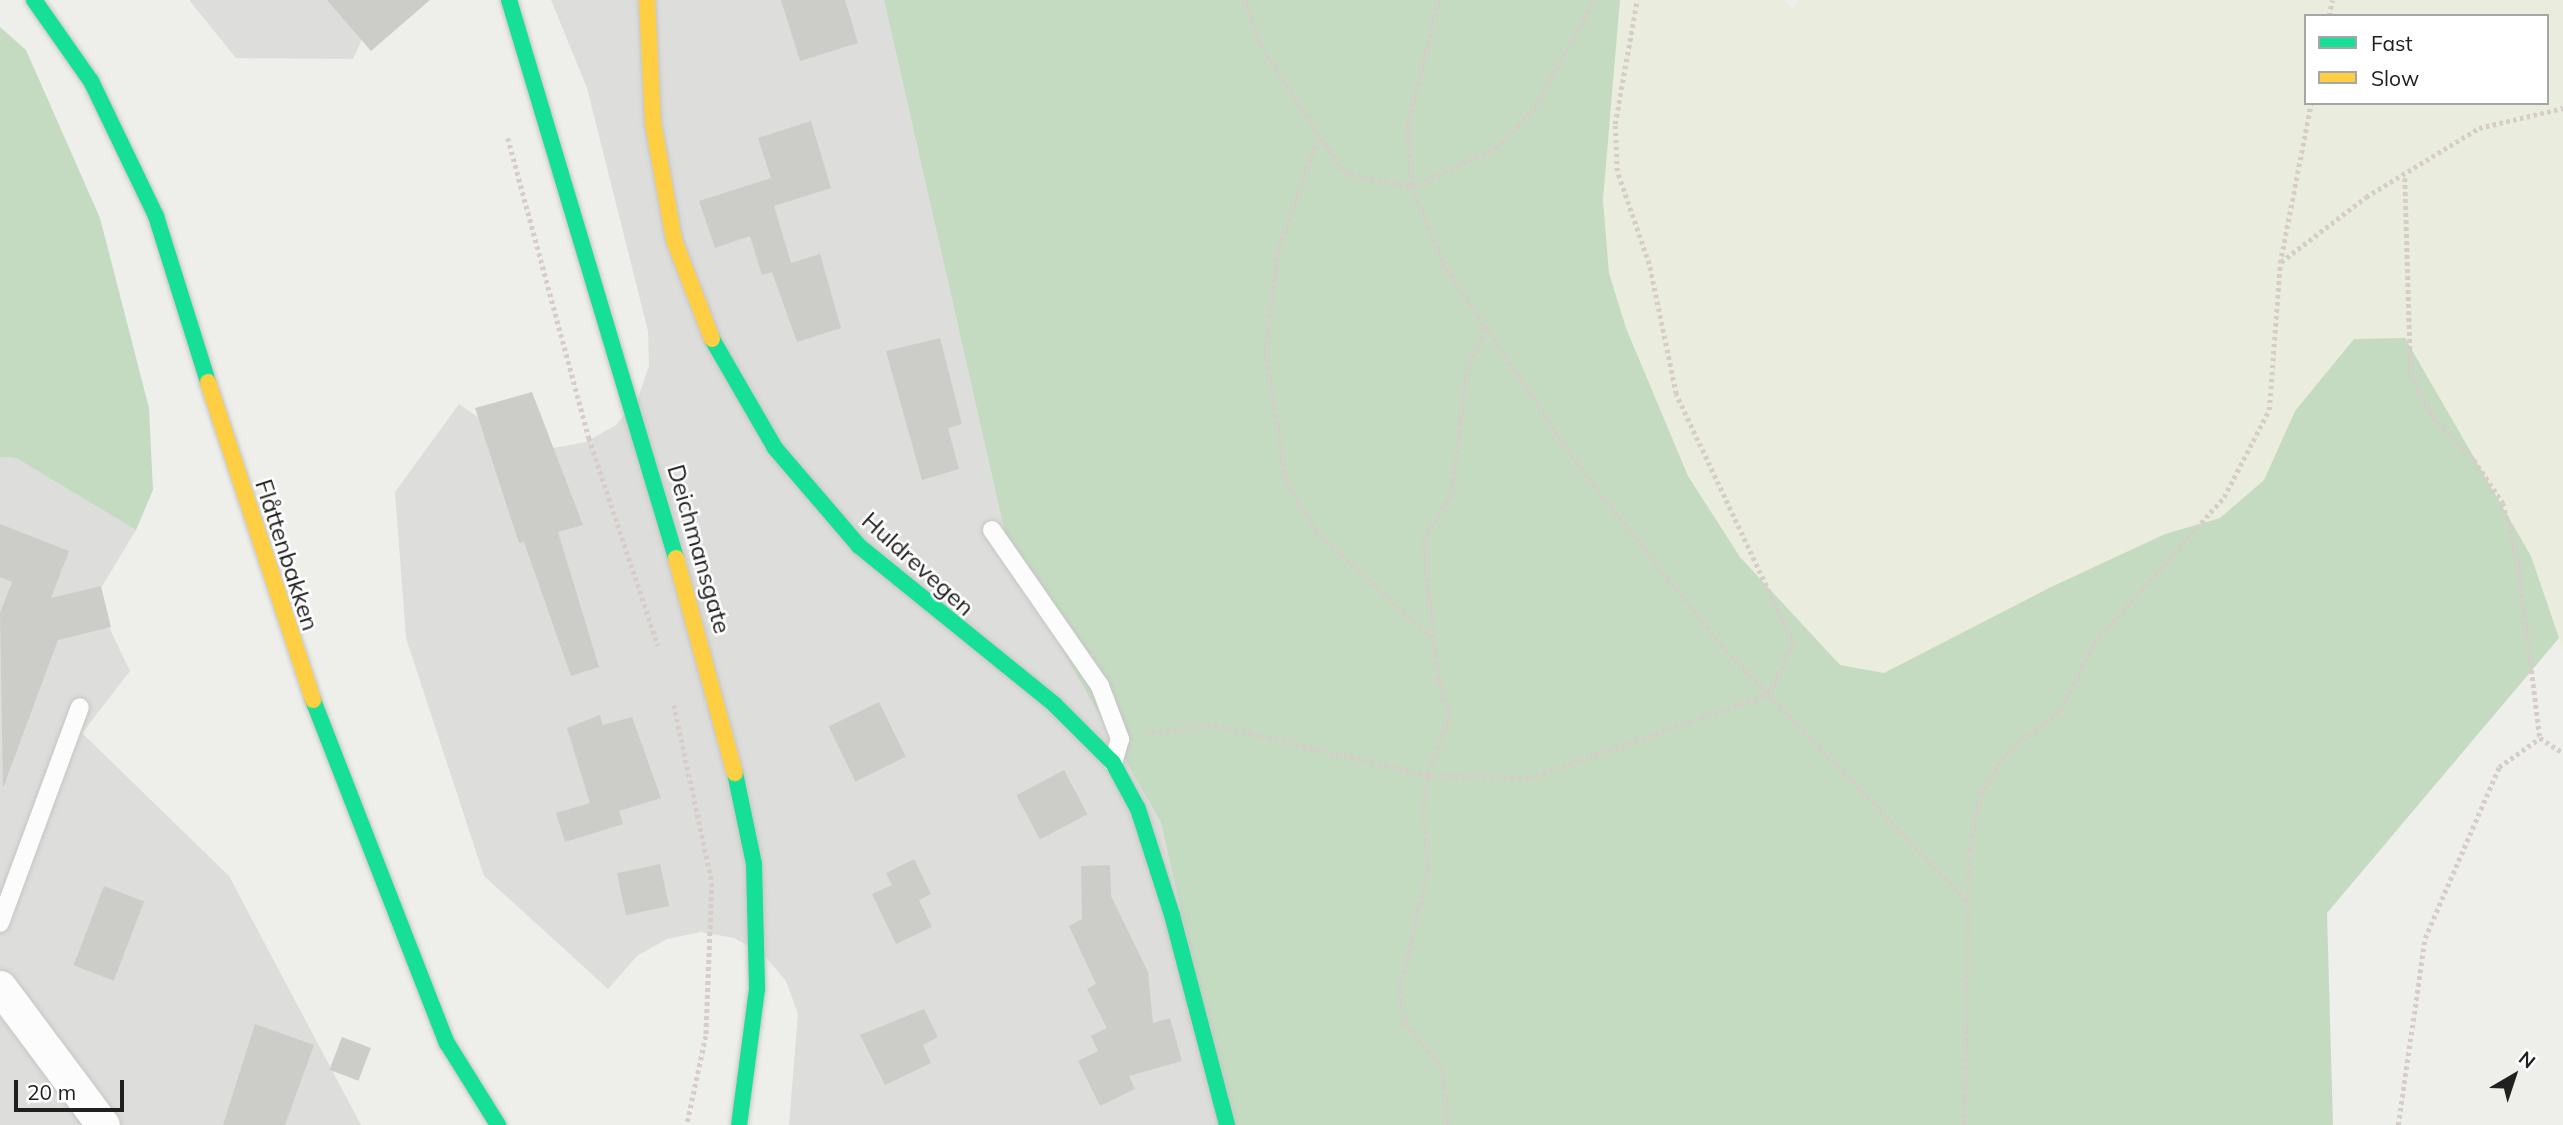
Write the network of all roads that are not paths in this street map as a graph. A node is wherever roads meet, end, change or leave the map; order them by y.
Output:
1 (34, 0) edge
2 (509, 0) edge
3 (647, 0) edge
4 (992, 530) dead end
5 (80, 707) dead end
6 (1113, 762) junction
7 (0, 923) edge
8 (0, 987) edge
9 (103, 1125) edge
10 (498, 1125) edge
11 (739, 1125) edge
12 (1227, 1125) edge

1 - 10 street, Flåttenbakken
2 - 11 street, Deichmansgate
3 - 6 street, Huldrevegen
4 - 6 lane
5 - 7 lane
6 - 12 street, Huldrevegen
8 - 9 street

